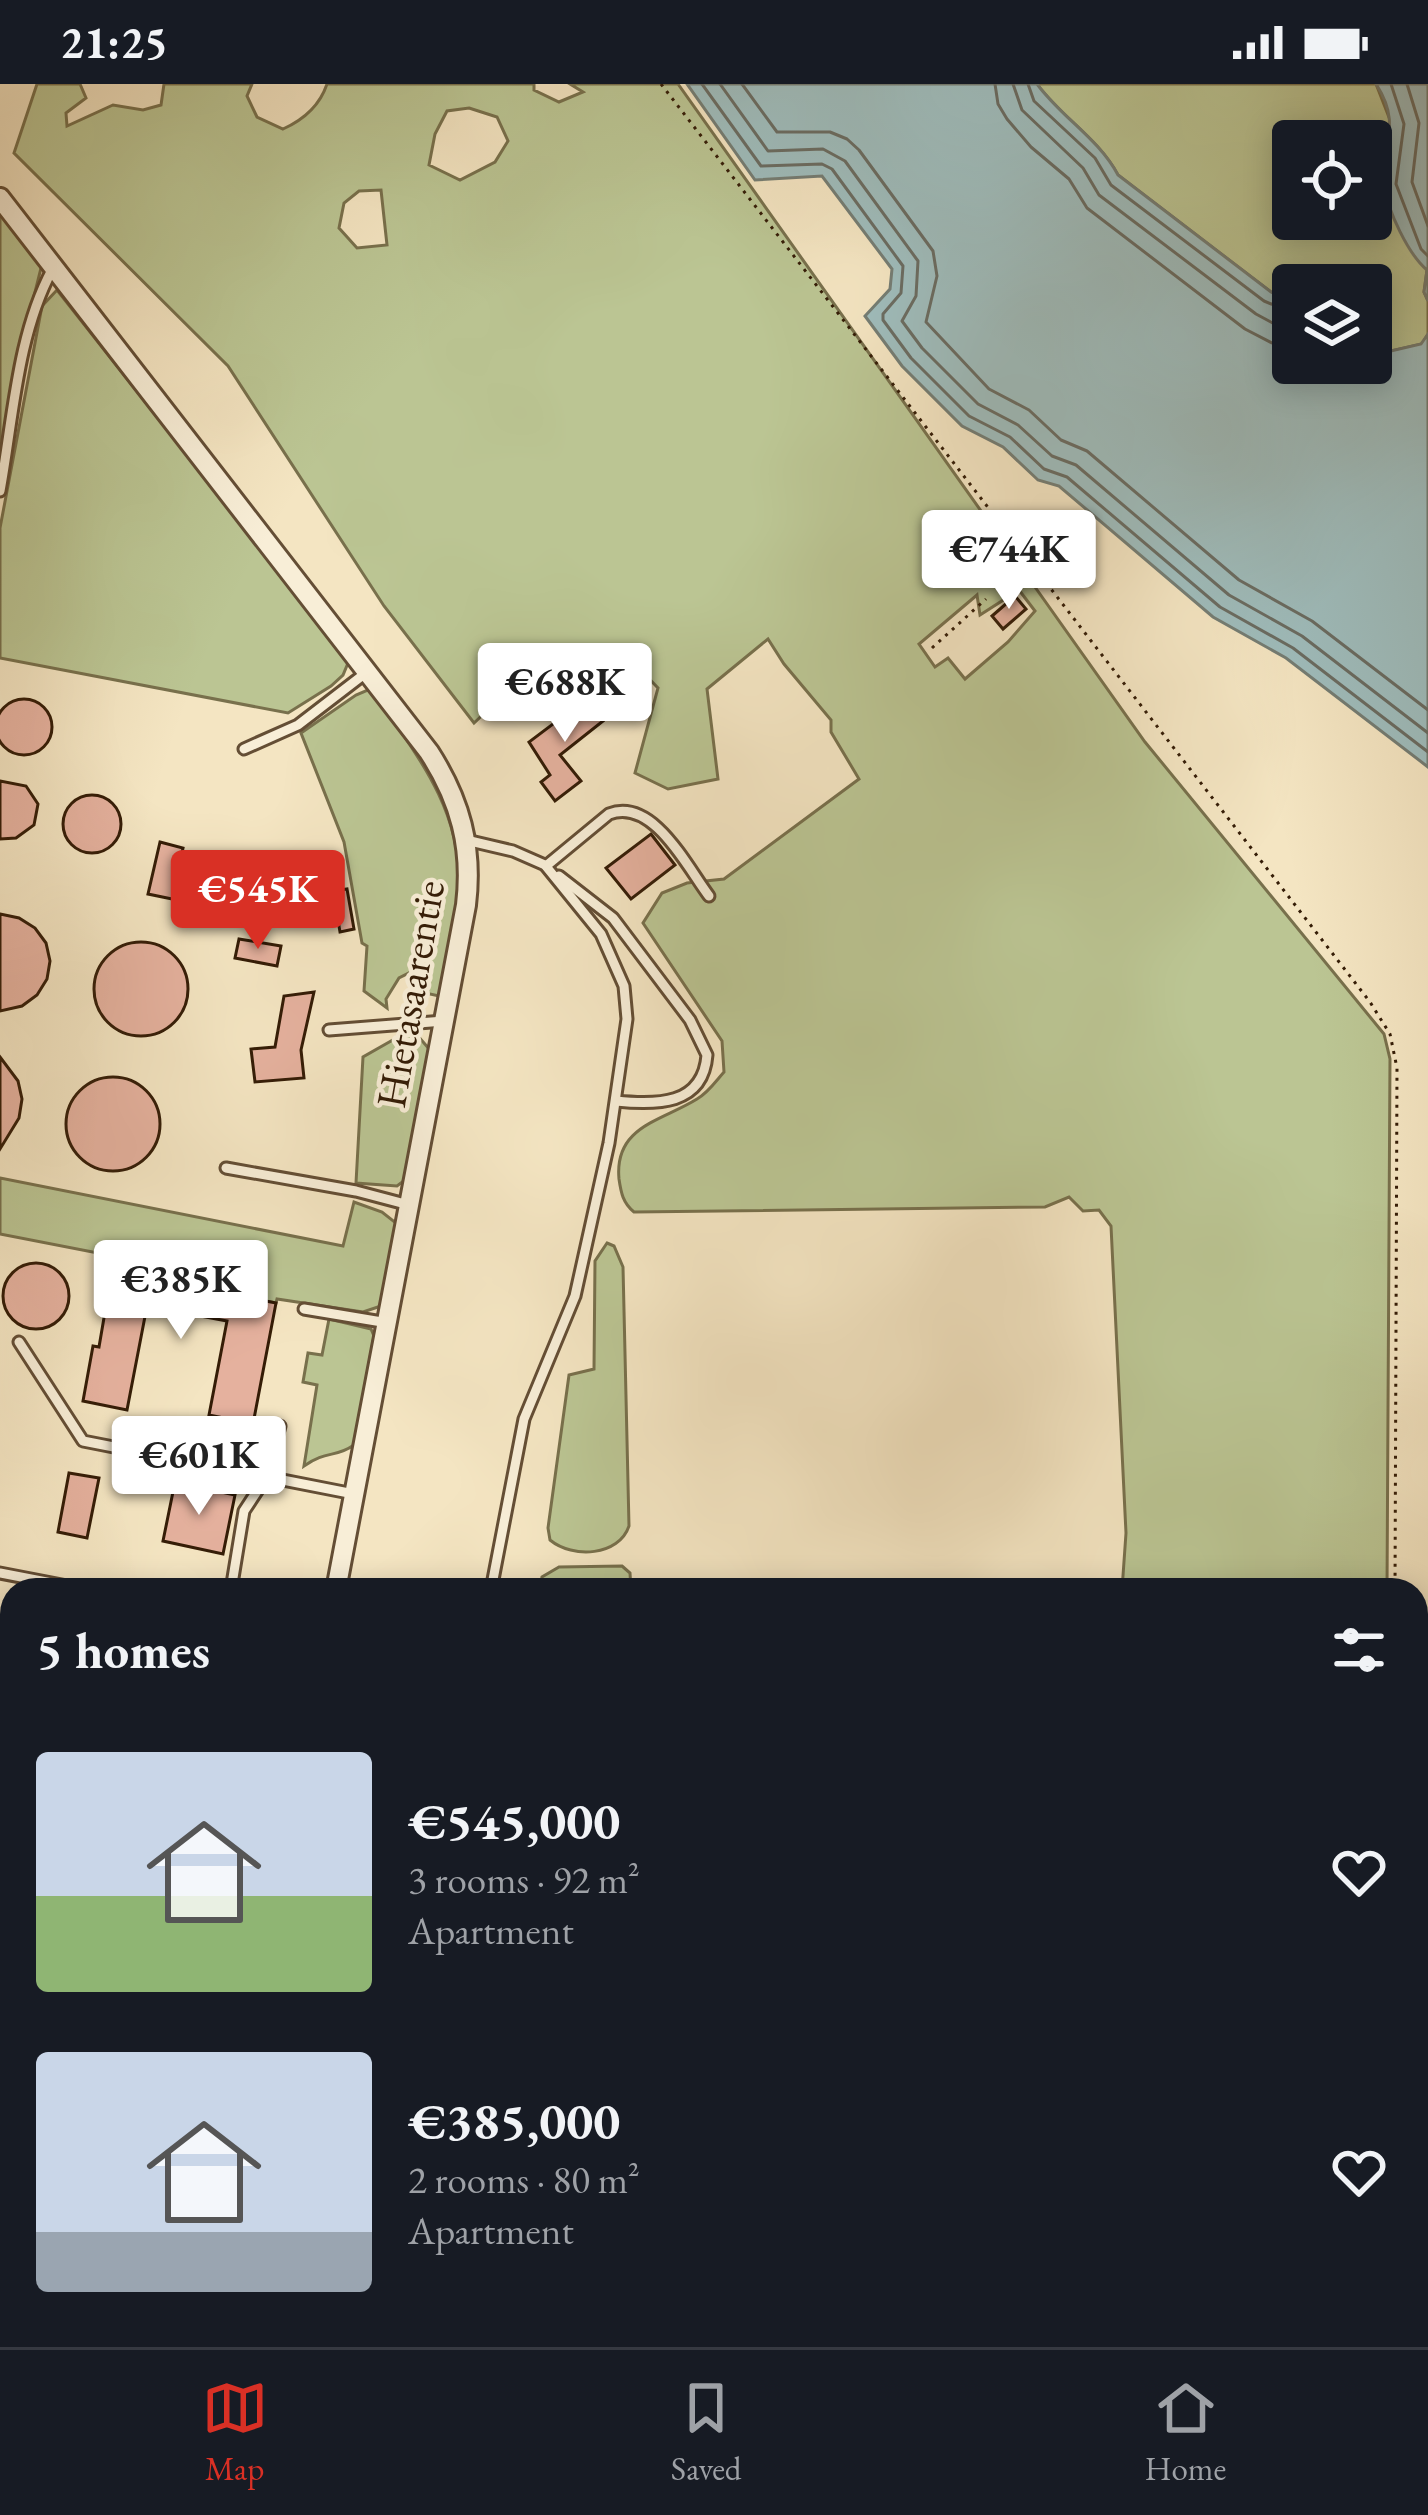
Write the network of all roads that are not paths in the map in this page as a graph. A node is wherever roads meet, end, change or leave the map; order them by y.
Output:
1 (0, 198) edge
2 (53, 268) junction
3 (0, 491) edge
4 (367, 672) junction
5 (244, 749) dead end
6 (466, 840) junction
7 (545, 865) junction
8 (709, 896) dead end
9 (444, 1021) junction
10 (329, 1030) dead end
11 (616, 1101) junction
12 (226, 1168) dead end
13 (410, 1205) junction
14 (304, 1309) dead end
15 (388, 1323) junction
16 (19, 1342) dead end
17 (280, 1426) dead end
18 (267, 1476) junction
19 (355, 1494) junction
20 (233, 1578) edge
21 (338, 1578) edge
22 (493, 1578) edge

1 - 2 street, Hietasaarentie
2 - 3 lane
2 - 4 street, Hietasaarentie
4 - 5 lane
4 - 6 street, Hietasaarentie
6 - 7 lane
6 - 9 street, Hietasaarentie
7 - 8 lane
7 - 11 lane
7 - 11 lane
9 - 10 lane
9 - 13 street, Hietasaarentie
11 - 22 lane
12 - 13 lane
13 - 15 street, Hietasaarentie
14 - 15 lane
15 - 19 street, Hietasaarentie
16 - 18 lane
17 - 18 lane
18 - 19 lane
18 - 20 lane
19 - 21 street, Hietasaarentie

